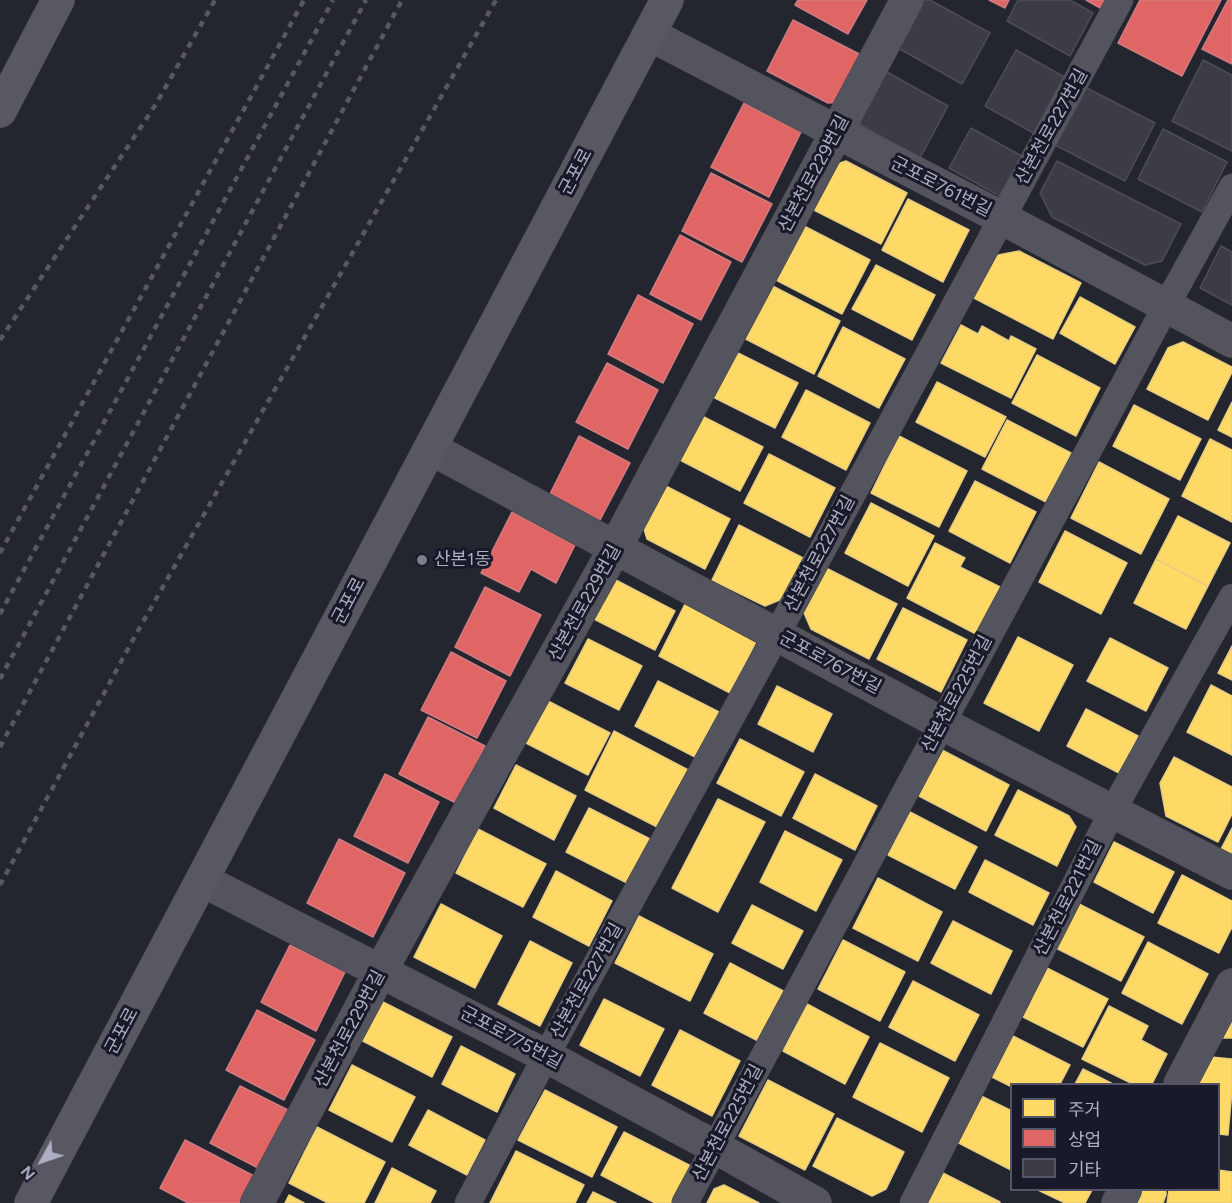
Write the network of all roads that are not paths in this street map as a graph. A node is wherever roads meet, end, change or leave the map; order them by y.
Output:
1 (58, 0) edge
2 (667, 0) edge
3 (907, 0) edge
4 (1120, 0) edge
5 (649, 34) junction
6 (0, 111) edge
7 (836, 132) junction
8 (1232, 186) edge
9 (1002, 218) junction
10 (1166, 306) junction
11 (1232, 341) edge
12 (430, 448) junction
13 (615, 548) junction
14 (1232, 597) edge
15 (777, 634) junction
16 (941, 723) junction
17 (1113, 810) junction
18 (1232, 873) edge
19 (202, 880) junction
20 (381, 970) junction
21 (1232, 985) edge
22 (546, 1056) junction
23 (1181, 1083) edge
24 (716, 1147) junction
25 (31, 1203) edge
26 (257, 1203) edge
27 (468, 1203) edge
28 (685, 1203) edge
29 (815, 1203) edge
30 (913, 1203) edge

1 - 6 street
2 - 5 street, 군포로
3 - 7 street, 산본천로229번길
4 - 9 lane, 산본천로227번길
5 - 7 street, 군포로761번길
5 - 12 street, 군포로
7 - 9 street, 군포로761번길
7 - 13 street, 산본천로229번길
8 - 10 lane, 산본천로225번길
9 - 10 street, 군포로761번길
9 - 15 lane, 산본천로227번길
10 - 11 street, 군포로761번길
10 - 16 lane, 산본천로225번길
12 - 13 street, 군포로767번길
12 - 19 street, 군포로
13 - 15 street, 군포로767번길
13 - 20 street, 산본천로229번길
14 - 17 lane, 산본천로221번길
15 - 16 street, 군포로767번길
15 - 22 lane, 산본천로227번길
16 - 17 street, 군포로767번길
16 - 24 lane, 산본천로225번길
17 - 18 street, 군포로767번길
17 - 30 lane, 산본천로221번길
19 - 20 street, 군포로775번길
19 - 25 street, 군포로
20 - 22 street, 군포로775번길
20 - 26 street, 산본천로229번길
21 - 23 street
22 - 24 street, 군포로775번길
22 - 27 lane, 산본천로227번길
24 - 28 lane, 산본천로225번길
24 - 29 street, 군포로775번길

